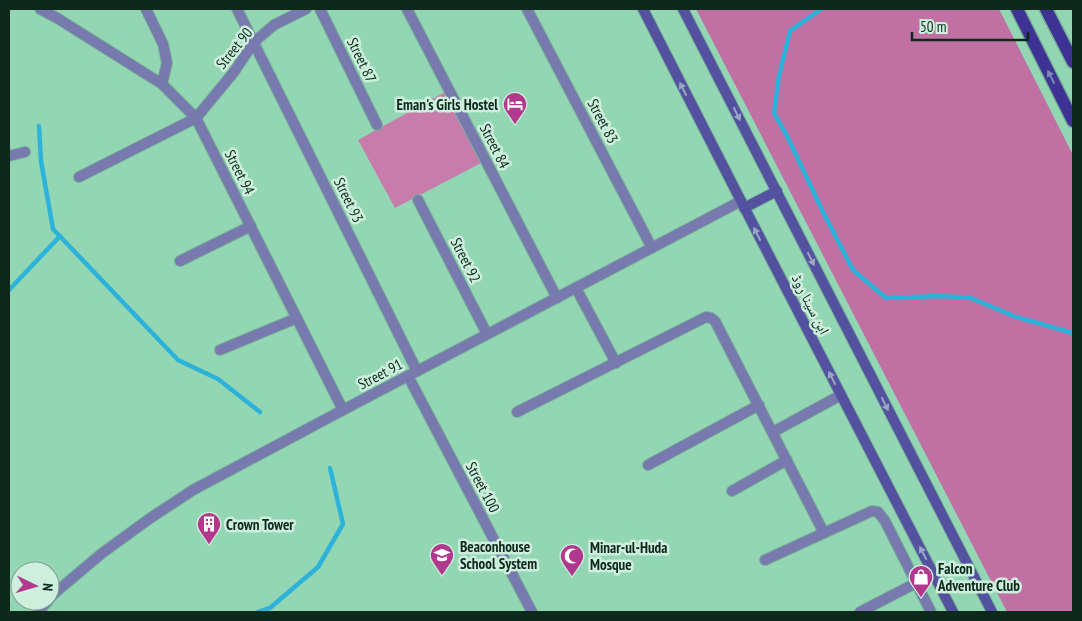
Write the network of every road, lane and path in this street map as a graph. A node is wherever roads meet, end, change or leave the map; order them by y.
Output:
1 (40, 9) edge
2 (146, 9) edge
3 (237, 9) edge
4 (306, 9) edge
5 (320, 9) edge
6 (407, 9) edge
7 (527, 9) edge
8 (642, 9) edge
9 (682, 9) edge
10 (1017, 9) edge
11 (1046, 9) edge
12 (254, 42) junction
13 (1073, 62) edge
14 (162, 84) junction
15 (196, 118) junction
16 (1073, 121) edge
17 (377, 125) dead end
18 (24, 152) dead end
19 (9, 156) edge
20 (79, 177) dead end
21 (776, 192) junction
22 (418, 200) dead end
23 (742, 205) junction
24 (251, 226) junction
25 (652, 248) junction
26 (180, 260) dead end
27 (576, 288) junction
28 (557, 298) junction
29 (297, 318) junction
30 (487, 334) junction
31 (220, 350) dead end
32 (616, 362) junction
33 (417, 371) junction
34 (408, 376) junction
35 (841, 395) junction
36 (759, 406) junction
37 (343, 410) junction
38 (516, 412) dead end
39 (773, 432) junction
40 (787, 460) junction
41 (648, 465) dead end
42 (732, 491) dead end
43 (824, 532) junction
44 (765, 560) dead end
45 (916, 583) junction
46 (60, 589) edge
47 (532, 612) edge
48 (860, 612) edge
49 (931, 612) edge
50 (953, 612) edge
51 (992, 612) edge

1 - 14 street, Street 94
2 - 14 street
3 - 12 street, Street 93
4 - 12 street, Street 90
5 - 17 street, Street 87
6 - 28 street, Street 84
7 - 25 street, Street 83
23 -> 8 main road, ابن سینا روڈ
9 -> 21 main road, ابن سینا روڈ
16 -> 10 main road
11 - 13 main road
12 - 15 street, Street 90
12 - 33 street, Street 93
14 - 15 street, Street 94
15 - 20 street
15 - 24 street, Street 94
18 - 19 street
21 - 23 main road
21 -> 51 main road, ابن سینا روڈ
22 - 30 street, Street 92
23 - 25 street, Street 91
35 -> 23 main road, ابن سینا روڈ
24 - 26 street
24 - 29 street, Street 94
25 - 27 street, Street 91
27 - 28 street, Street 91
27 - 32 street
28 - 30 street, Street 91
29 - 31 street
29 - 37 street, Street 94
30 - 33 street, Street 91
32 - 36 street
32 - 38 street
33 - 34 street, Street 91
34 - 37 street, Street 91
34 - 47 street, Street 100
35 - 39 street
50 -> 35 main road, ابن سینا روڈ
36 - 39 street
36 - 41 street
37 - 46 street, Street 91
39 - 40 street
40 - 42 street
40 - 43 street
43 - 44 street
43 - 45 street
45 - 48 street
45 - 49 street

